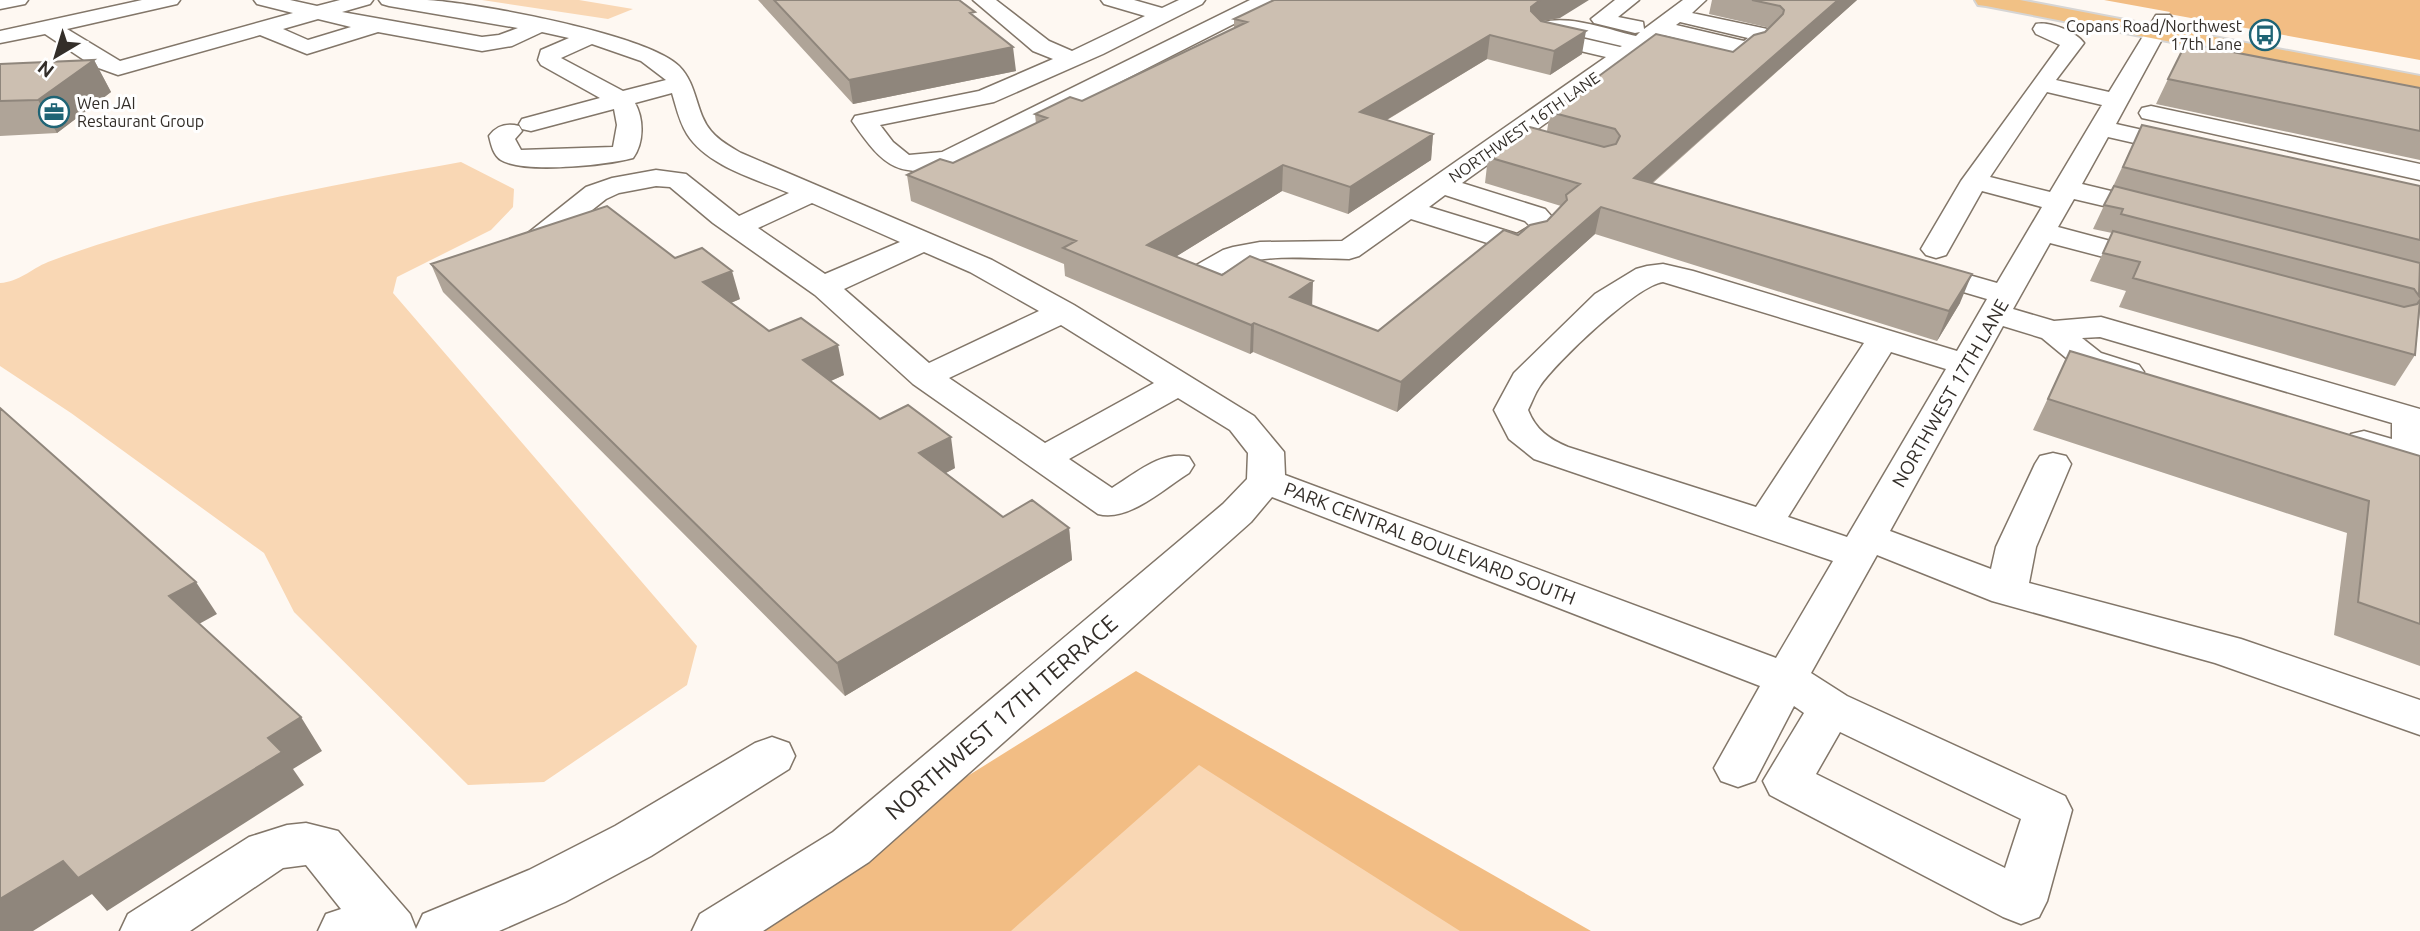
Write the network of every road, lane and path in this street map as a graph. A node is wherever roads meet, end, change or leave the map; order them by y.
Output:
1 (18, 0) edge
2 (93, 0) edge
3 (170, 0) edge
4 (264, 0) edge
5 (363, 0) edge
6 (983, 0) edge
7 (1111, 0) edge
8 (1195, 0) edge
9 (1266, 0) edge
10 (1629, 0) edge
11 (1986, 0) edge
12 (2062, 0) edge
13 (0, 2) edge
14 (1148, 7) edge
15 (317, 13) junction
16 (384, 13) edge
17 (0, 19) edge
18 (1662, 23) edge
19 (49, 27) junction
20 (262, 28) junction
21 (2044, 29) dead end
22 (2154, 34) junction
23 (1121, 36) junction
24 (0, 37) edge
25 (590, 37) junction
26 (1167, 50) junction
27 (0, 51) edge
28 (0, 58) edge
29 (1072, 59) junction
30 (2420, 67) edge
31 (1028, 79) junction
32 (2420, 82) edge
33 (681, 83) junction
34 (2041, 85) junction
35 (1075, 95) junction
36 (2381, 98) edge
37 (621, 100) junction
38 (2112, 111) junction
39 (1509, 137) junction
40 (1536, 145) edge
41 (2213, 153) edge
42 (2420, 172) edge
43 (1974, 181) junction
44 (1441, 185) junction
45 (811, 194) junction
46 (2056, 208) junction
47 (1408, 209) junction
48 (2175, 215) edge
49 (737, 227) junction
50 (538, 239) edge
51 (923, 242) junction
52 (1936, 249) dead end
53 (1897, 263) edge
54 (2175, 267) edge
55 (1204, 273) edge
56 (822, 287) junction
57 (2001, 304) junction
58 (1063, 312) junction
59 (2053, 331) junction
60 (1883, 339) junction
61 (1966, 365) junction
62 (925, 377) junction
63 (2155, 380) edge
64 (1178, 384) junction
65 (2329, 432) edge
66 (1044, 458) junction
67 (2053, 464) dead end
68 (1176, 465) dead end
69 (1266, 481) junction
70 (1765, 523) junction
71 (1862, 546) junction
72 (2007, 591) junction
73 (1786, 679) junction
74 (1832, 708) junction
75 (2420, 718) edge
76 (772, 756) dead end
77 (1738, 768) dead end
78 (147, 931) edge
79 (345, 931) edge
80 (360, 931) edge
81 (391, 931) edge
82 (442, 931) edge
83 (719, 931) edge

1 - 13 street
2 - 17 street
3 - 19 street
4 - 15 street, PARK CENTRAL BOULEVARD SOUTH
5 - 15 street
6 - 29 street
7 - 14 street
8 - 14 street
9 - 26 street
10 - 18 street
11 - 22 main road
12 - 22 main road
14 - 23 street
15 - 16 street, PARK CENTRAL BOULEVARD SOUTH
15 - 20 street
16 - 20 street
16 - 25 street, PARK CENTRAL BOULEVARD SOUTH
18 - 39 street, NORTHWEST 16TH LANE
19 - 20 street
19 - 24 street
21 - 34 street
22 - 30 main road
22 - 32 main road
22 - 36 street
22 - 38 street, NORTHWEST 17TH LANE
23 - 26 street
23 - 29 street
25 - 33 street, PARK CENTRAL BOULEVARD SOUTH
25 - 37 street
26 - 35 street
27 - 28 street
29 - 31 street
31 - 35 street
31 - 35 street
33 - 37 street
33 - 45 street, PARK CENTRAL BOULEVARD SOUTH
34 - 38 street
34 - 43 street
37 - 37 street
38 - 41 street
38 - 42 street
38 - 46 street, NORTHWEST 17TH LANE
39 - 40 street
39 - 44 street, NORTHWEST 16TH LANE
43 - 46 street
43 - 52 street
44 - 47 street, NORTHWEST 16TH LANE
44 - 47 street
45 - 49 street
45 - 51 street, PARK CENTRAL BOULEVARD SOUTH
46 - 48 lane
46 - 54 lane
46 - 57 street, NORTHWEST 17TH LANE
47 - 55 street, NORTHWEST 16TH LANE
49 - 50 street
49 - 56 street
51 - 56 street
51 - 58 street, PARK CENTRAL BOULEVARD SOUTH
53 - 57 lane
56 - 62 street
57 - 59 street
57 - 61 street, NORTHWEST 17TH LANE
58 - 62 street
58 - 64 street, PARK CENTRAL BOULEVARD SOUTH
59 - 63 street
59 - 65 street
60 - 61 street
60 - 70 street
60 - 70 street
61 - 71 street, NORTHWEST 17TH LANE
62 - 66 street
64 - 66 street
64 - 69 street, PARK CENTRAL BOULEVARD SOUTH
66 - 68 street
67 - 72 street
69 - 73 street, PARK CENTRAL BOULEVARD SOUTH
69 - 83 street, NORTHWEST 17TH TERRACE
70 - 71 street
71 - 72 street
71 - 73 street, NORTHWEST 17TH LANE
72 - 75 street
73 - 74 street, PARK CENTRAL BOULEVARD SOUTH
73 - 77 street, NORTHWEST 17TH LANE
74 - 74 street, PARK CENTRAL BOULEVARD SOUTH
76 - 82 street
78 - 81 street
79 - 80 street

